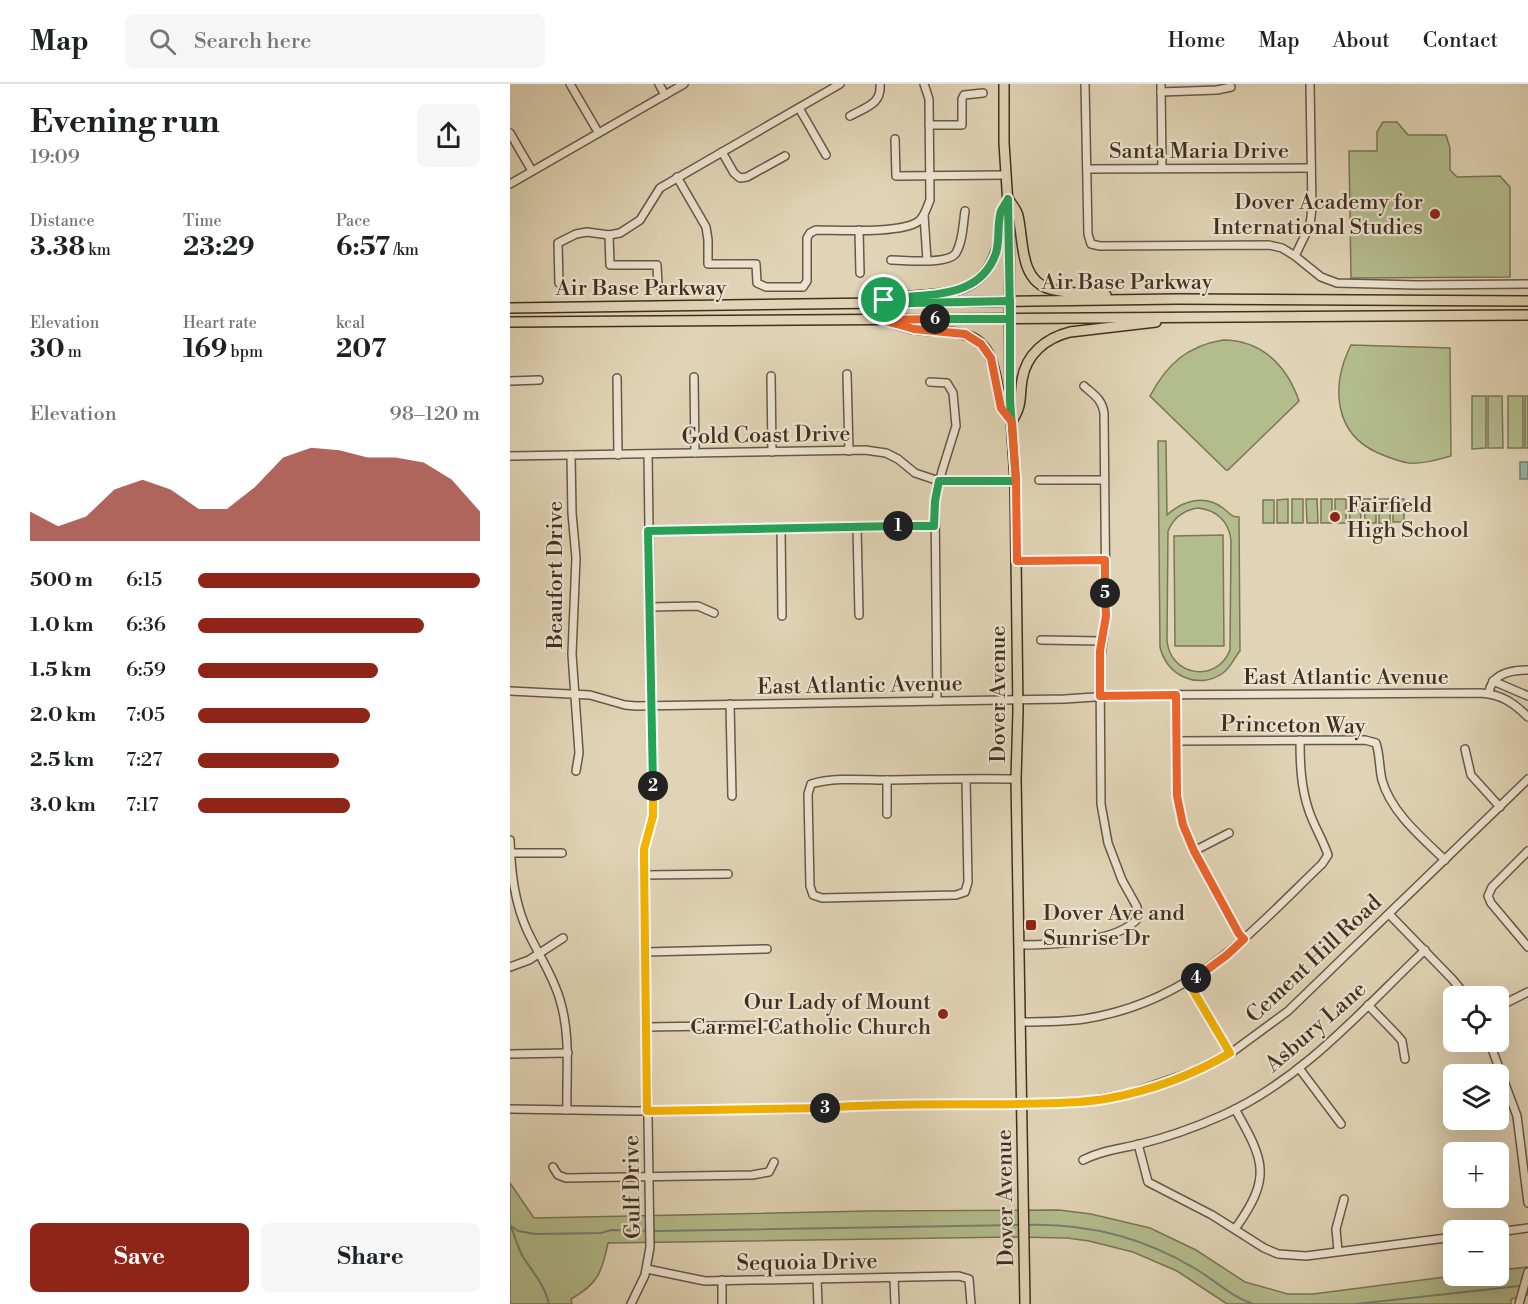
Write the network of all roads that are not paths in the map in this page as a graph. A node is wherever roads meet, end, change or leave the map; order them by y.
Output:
1 (570, 84) edge
2 (659, 84) edge
3 (684, 84) edge
4 (840, 84) edge
5 (880, 84) edge
6 (924, 84) edge
7 (1004, 84) edge
8 (1085, 84) edge
9 (1310, 84) edge
10 (1231, 87) dead end
11 (1161, 88) edge
12 (983, 93) dead end
13 (665, 95) junction
14 (798, 108) junction
15 (850, 116) dead end
16 (929, 125) junction
17 (598, 132) junction
18 (510, 133) edge
19 (895, 139) dead end
20 (722, 152) junction
21 (826, 154) dead end
22 (785, 156) dead end
23 (1162, 168) junction
24 (1311, 168) junction
25 (1087, 169) junction
26 (532, 171) junction
27 (930, 175) junction
28 (1006, 175) junction
29 (677, 177) junction
30 (510, 184) edge
31 (1008, 199) junction
32 (965, 211) dead end
33 (924, 215) junction
34 (859, 230) junction
35 (609, 235) junction
36 (1295, 256) junction
37 (891, 260) dead end
38 (927, 260) junction
39 (860, 273) dead end
40 (559, 283) dead end
41 (1528, 284) edge
42 (658, 285) dead end
43 (1132, 300) junction
44 (1010, 301) junction
45 (1525, 301) edge
46 (864, 304) junction
47 (510, 308) edge
48 (1525, 315) edge
49 (1179, 317) junction
50 (1010, 319) junction
51 (882, 320) junction
52 (510, 322) edge
53 (847, 374) dead end
54 (771, 376) dead end
55 (694, 377) dead end
56 (617, 378) dead end
57 (539, 380) dead end
58 (510, 381) edge
59 (930, 382) dead end
60 (1084, 386) dead end
61 (1012, 422) junction
62 (849, 451) junction
63 (772, 452) junction
64 (695, 453) junction
65 (648, 454) junction
66 (571, 455) junction
67 (618, 455) junction
68 (510, 456) edge
69 (1039, 480) dead end
70 (1104, 480) junction
71 (939, 481) junction
72 (1016, 481) junction
73 (934, 526) junction
74 (857, 527) junction
75 (780, 528) junction
76 (648, 531) junction
77 (1105, 560) junction
78 (1017, 561) junction
79 (650, 608) junction
80 (714, 613) dead end
81 (859, 615) dead end
82 (782, 616) dead end
83 (1041, 640) dead end
84 (1102, 641) junction
85 (1528, 670) edge
86 (1493, 681) junction
87 (510, 691) edge
88 (575, 693) junction
89 (1489, 693) junction
90 (1176, 695) junction
91 (1100, 696) junction
92 (1528, 696) edge
93 (1018, 699) junction
94 (937, 701) junction
95 (730, 704) junction
96 (651, 706) junction
97 (1528, 717) edge
98 (1300, 740) junction
99 (1177, 741) junction
100 (1465, 749) dead end
101 (576, 771) dead end
102 (966, 779) junction
103 (1016, 779) junction
104 (1528, 779) edge
105 (887, 780) junction
106 (732, 796) dead end
107 (1500, 807) junction
108 (887, 814) dead end
109 (1229, 833) dead end
110 (510, 840) edge
111 (1194, 851) junction
112 (1528, 851) edge
113 (511, 853) edge
114 (562, 853) dead end
115 (1445, 860) junction
116 (728, 874) dead end
117 (644, 875) junction
118 (1389, 914) junction
119 (563, 938) dead end
120 (1244, 939) junction
121 (1019, 945) junction
122 (1528, 946) edge
123 (767, 950) dead end
124 (1425, 950) junction
125 (539, 952) junction
126 (645, 952) junction
127 (510, 967) edge
128 (1188, 982) junction
129 (1457, 986) edge
130 (1528, 992) edge
131 (1509, 1002) edge
132 (1368, 1005) junction
133 (1020, 1022) junction
134 (774, 1025) dead end
135 (646, 1027) junction
136 (1493, 1052) edge
137 (568, 1053) junction
138 (1230, 1053) junction
139 (510, 1054) edge
140 (1404, 1059) dead end
141 (1299, 1068) junction
142 (1022, 1104) junction
143 (510, 1109) edge
144 (1235, 1109) junction
145 (567, 1110) junction
146 (647, 1111) junction
147 (1341, 1124) dead end
148 (1138, 1144) junction
149 (1083, 1160) dead end
150 (774, 1162) dead end
151 (553, 1167) dead end
152 (648, 1177) junction
153 (1344, 1199) dead end
154 (1528, 1203) edge
155 (1528, 1228) edge
156 (1236, 1229) junction
157 (1509, 1231) edge
158 (1443, 1238) edge
159 (1338, 1251) junction
160 (647, 1269) junction
161 (1528, 1272) edge
162 (894, 1278) junction
163 (817, 1279) junction
164 (722, 1280) junction
165 (631, 1304) edge
166 (722, 1304) edge
167 (818, 1304) edge
168 (894, 1304) edge
169 (971, 1304) edge
170 (1025, 1304) edge
171 (1519, 1304) edge

1 - 17 street
2 - 13 street
3 - 13 street
4 - 14 street
5 - 15 street
6 - 16 street
7 - 28 main road, Dover Avenue
8 - 25 street
9 - 24 street
10 - 11 street
11 - 23 street
12 - 16 street
13 - 17 street
14 - 20 street
14 - 21 street
16 - 27 street
17 - 26 street
18 - 26 street
19 - 27 street
20 - 22 street
20 - 29 street
23 - 24 street, Santa Maria Drive
23 - 25 street, Santa Maria Drive
24 - 36 street
25 - 36 street
26 - 30 street
27 - 28 street
27 - 33 street
28 - 31 main road, Dover Avenue
29 - 34 street
29 - 35 street
31 - 43 main road
31 - 44 main road, Dover Avenue
31 - 46 main road
32 - 38 street
33 - 34 street
33 - 38 street
34 - 39 street
35 - 40 street
35 - 42 street
36 - 41 street
37 - 38 street
43 - 44 main road, Air Base Parkway
43 - 45 main road, Air Base Parkway
44 - 46 main road, Air Base Parkway
44 - 50 main road, Dover Avenue
46 - 47 main road, Air Base Parkway
48 - 49 main road, Air Base Parkway
49 - 50 main road, Air Base Parkway
49 - 61 main road
50 - 51 main road, Air Base Parkway
50 - 61 main road, Dover Avenue
51 - 52 main road, Air Base Parkway
51 - 61 main road
53 - 62 street
54 - 63 street
55 - 64 street
56 - 67 street
57 - 58 street
59 - 71 street
60 - 70 street
61 - 72 main road, Dover Avenue
62 - 63 street, Gold Coast Drive
62 - 71 street, Gold Coast Drive
63 - 64 street, Gold Coast Drive
64 - 65 street, Gold Coast Drive
65 - 67 street, Gold Coast Drive
65 - 76 street, Gulf Drive
66 - 67 street, Gold Coast Drive
66 - 68 street, Gold Coast Drive
66 - 88 street, Beaufort Drive
69 - 70 street
70 - 77 street
71 - 72 street, Gold Coast Drive
71 - 73 street
72 - 78 main road, Dover Avenue
73 - 74 street
73 - 94 street
74 - 75 street
74 - 81 street
75 - 76 street
75 - 82 street
76 - 79 street, Gulf Drive
77 - 78 street
77 - 84 street
78 - 93 main road, Dover Avenue
79 - 80 street
79 - 96 street, Gulf Drive
83 - 84 street
84 - 91 street
85 - 86 street
86 - 89 street
86 - 92 street
87 - 88 street, East Atlantic Avenue
88 - 96 street, East Atlantic Avenue
88 - 101 street, Beaufort Drive
89 - 90 street, East Atlantic Avenue
89 - 97 street, East Atlantic Avenue
90 - 91 street, East Atlantic Avenue
90 - 99 street
91 - 93 street, East Atlantic Avenue
91 - 121 street
93 - 94 street, East Atlantic Avenue
93 - 103 main road, Dover Avenue
94 - 95 street, East Atlantic Avenue
95 - 96 street, East Atlantic Avenue
95 - 106 street
96 - 117 street, Gulf Drive
98 - 99 street, Princeton Way
98 - 115 street, Princeton Way
98 - 120 street
99 - 111 street
100 - 107 street
102 - 103 street
102 - 105 street
102 - 105 street
103 - 121 main road, Dover Avenue
104 - 107 street, Cement Hill Road
105 - 108 street
107 - 115 street, Cement Hill Road
109 - 111 street
110 - 113 street
111 - 120 street
112 - 122 street
113 - 114 street
113 - 125 street
115 - 118 street, Cement Hill Road
116 - 117 street
117 - 126 street, Gulf Drive
118 - 124 street
118 - 138 street, Cement Hill Road
119 - 125 street
120 - 128 street
121 - 133 main road, Dover Avenue
123 - 126 street
124 - 129 street
124 - 132 street, Asbury Lane
125 - 127 street
125 - 137 street
126 - 135 street, Gulf Drive
128 - 133 street
128 - 138 street
130 - 131 street
132 - 140 street
132 - 141 street, Asbury Lane
133 - 142 main road, Dover Avenue
134 - 135 street
135 - 146 street, Gulf Drive
136 - 154 street
137 - 139 street
137 - 145 street
138 - 142 street, Cement Hill Road
141 - 144 street, Asbury Lane
141 - 147 street
142 - 146 street, Cement Hill Road
142 - 170 main road, Dover Avenue
143 - 145 street, Cement Hill Road
144 - 148 street, Asbury Lane
144 - 156 street
145 - 146 street, Cement Hill Road
146 - 152 street, Gulf Drive
148 - 149 street, Asbury Lane
148 - 156 street
150 - 152 street
151 - 152 street
152 - 160 street, Gulf Drive
153 - 159 street
155 - 157 street
156 - 159 street
158 - 159 street
160 - 164 street, Sequoia Drive
160 - 165 street, Gulf Drive
161 - 171 street
162 - 163 street, Sequoia Drive
162 - 168 street
162 - 169 street, Sequoia Drive
163 - 164 street, Sequoia Drive
163 - 167 street
164 - 166 street

